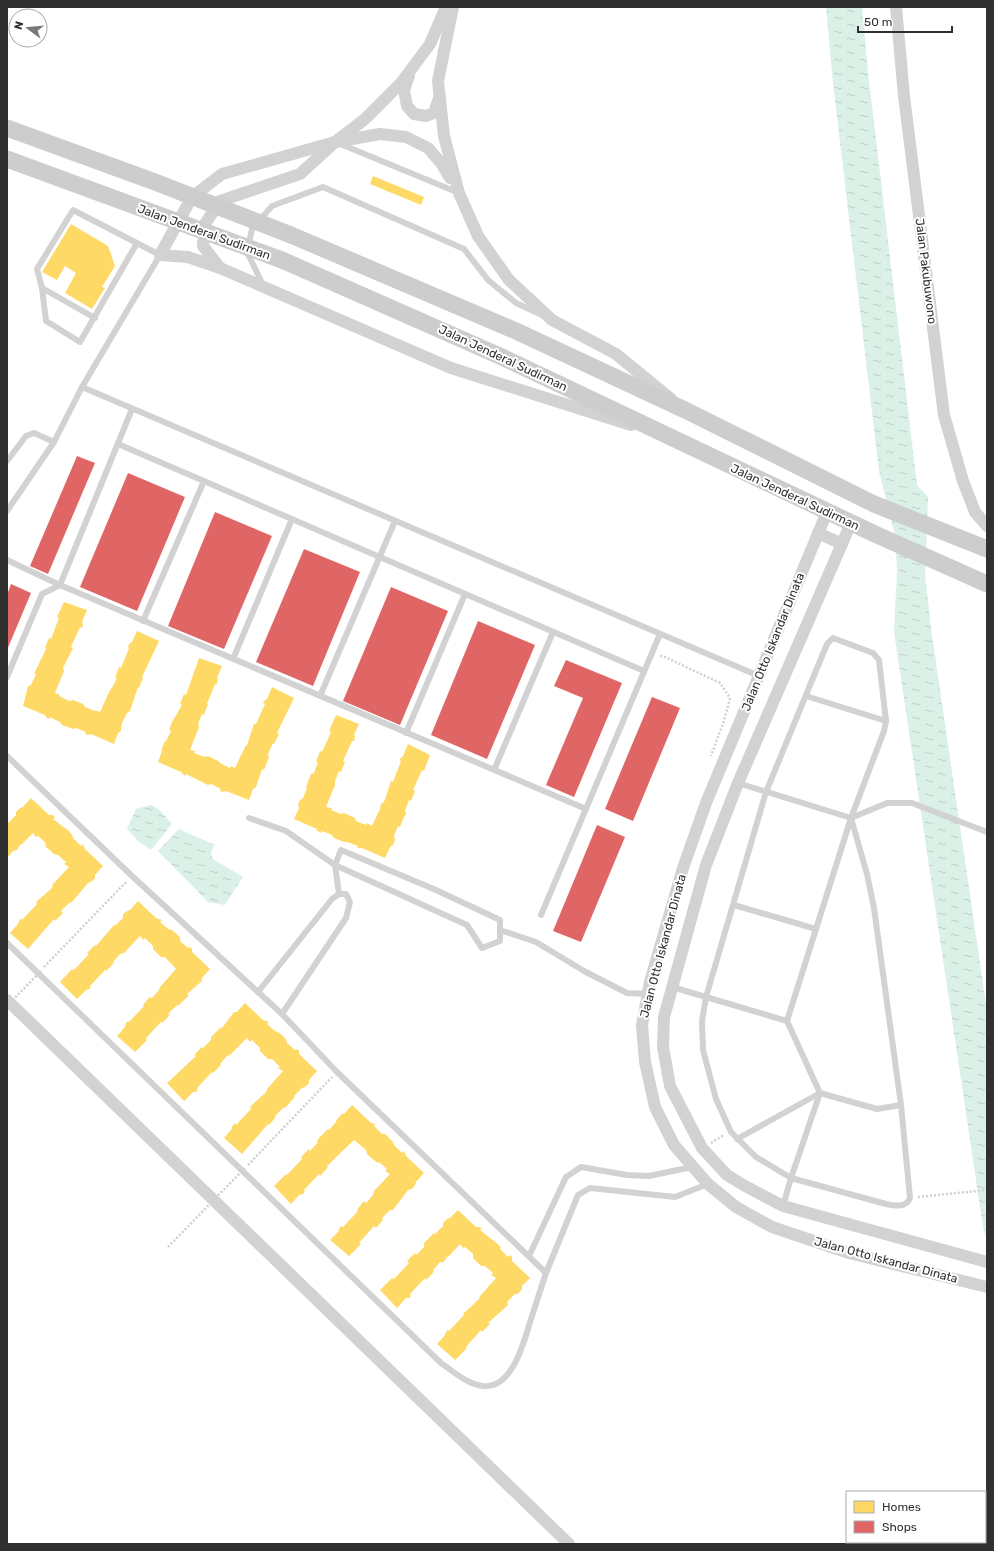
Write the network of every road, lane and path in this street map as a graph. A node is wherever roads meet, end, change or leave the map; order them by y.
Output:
1 (446, 7) edge
2 (454, 7) edge
3 (896, 7) edge
4 (411, 70) junction
5 (440, 95) junction
6 (7, 128) edge
7 (335, 142) junction
8 (7, 159) edge
9 (459, 193) junction
10 (137, 243) junction
11 (160, 255) junction
12 (220, 268) junction
13 (263, 287) junction
14 (42, 288) junction
15 (95, 318) junction
16 (552, 320) junction
17 (82, 387) junction
18 (132, 409) junction
19 (685, 410) junction
20 (671, 438) junction
21 (54, 442) junction
22 (118, 444) junction
23 (7, 461) edge
24 (204, 481) junction
25 (7, 511) edge
26 (827, 512) junction
27 (292, 519) junction
28 (395, 521) junction
29 (851, 523) junction
30 (987, 526) edge
31 (818, 533) junction
32 (842, 544) junction
33 (987, 549) edge
34 (379, 557) junction
35 (7, 560) edge
36 (987, 584) edge
37 (60, 585) junction
38 (465, 594) junction
39 (143, 621) junction
40 (553, 632) junction
41 (660, 634) junction
42 (652, 654) junction
43 (233, 659) junction
44 (644, 671) junction
45 (759, 676) junction
46 (7, 677) edge
47 (320, 696) junction
48 (806, 696) junction
49 (886, 721) junction
50 (406, 733) junction
51 (7, 756) edge
52 (710, 757) dead end
53 (494, 770) junction
54 (738, 783) junction
55 (766, 792) junction
56 (586, 809) junction
57 (249, 818) dead end
58 (851, 818) junction
59 (987, 832) edge
60 (335, 866) junction
61 (132, 876) junction
62 (339, 894) junction
63 (734, 905) junction
64 (541, 916) dead end
65 (816, 929) junction
66 (500, 930) junction
67 (7, 943) edge
68 (672, 987) junction
69 (258, 992) junction
70 (648, 994) junction
71 (706, 996) junction
72 (7, 1000) edge
73 (7, 1006) edge
74 (282, 1014) junction
75 (787, 1021) junction
76 (337, 1072) junction
77 (820, 1093) junction
78 (901, 1105) junction
79 (731, 1132) junction
80 (737, 1139) junction
81 (702, 1148) junction
82 (711, 1159) junction
83 (692, 1167) junction
84 (727, 1175) junction
85 (791, 1178) junction
86 (708, 1184) junction
87 (987, 1190) edge
88 (910, 1198) junction
89 (783, 1206) junction
90 (168, 1247) dead end
91 (529, 1256) junction
92 (984, 1261) edge
93 (546, 1273) junction
94 (987, 1287) edge
95 (568, 1544) edge

1 - 4 street
2 - 5 street
3 - 30 street, Jalan Pakubuwono
4 - 5 street
4 - 7 street
5 - 9 street
6 - 19 main road, bridge
7 - 9 lane
7 - 9 street
7 - 11 street
7 - 12 street
8 - 20 main road, Jalan Jenderal Sudirman, bridge
9 - 16 street
10 - 11 lane
10 - 14 lane
10 - 15 lane
11 - 12 street
11 - 17 lane
12 - 13 street
13 - 16 lane
13 - 20 street
14 - 15 lane
14 - 15 lane
16 - 19 street
17 - 18 lane
17 - 21 lane
18 - 22 lane
18 - 28 lane
19 - 33 main road
20 - 26 main road, Jalan Jenderal Sudirman
21 - 23 lane
21 - 25 lane
22 - 24 lane
22 - 37 lane
24 - 27 lane
24 - 39 lane
26 - 29 main road, Jalan Jenderal Sudirman
26 - 31 street, Jalan Otto Iskandar Dinata
27 - 34 lane
27 - 43 lane
28 - 34 lane
28 - 41 lane
29 - 32 street, Jalan Otto Iskandar Dinata
29 - 36 main road, Jalan Jenderal Sudirman
31 - 32 street
31 - 45 street, Jalan Otto Iskandar Dinata
32 - 54 street, Jalan Otto Iskandar Dinata
34 - 38 lane
34 - 47 lane
35 - 37 lane
37 - 39 lane
37 - 46 lane
38 - 40 lane
38 - 50 lane
39 - 43 lane
40 - 44 lane
40 - 53 lane
41 - 42 lane
41 - 45 lane
42 - 44 lane
42 - 52 path
43 - 47 lane
44 - 56 lane
45 - 70 street, Jalan Otto Iskandar Dinata
47 - 50 lane
48 - 49 lane
48 - 49 lane
48 - 55 lane
49 - 58 lane
50 - 53 lane
51 - 61 lane
53 - 56 lane
54 - 55 lane
54 - 68 street, Jalan Otto Iskandar Dinata
55 - 58 lane
55 - 63 lane
56 - 64 lane
57 - 60 lane
58 - 59 lane
58 - 65 lane
58 - 78 lane
60 - 62 lane
60 - 66 lane
60 - 66 lane
61 - 69 lane
61 - 73 path, bridge
62 - 69 lane
62 - 74 lane
63 - 65 lane
63 - 71 lane
65 - 75 lane
66 - 70 lane
67 - 93 lane
68 - 71 lane
68 - 81 street, Jalan Otto Iskandar Dinata
69 - 74 lane
70 - 83 street, Jalan Otto Iskandar Dinata
71 - 75 lane
71 - 79 lane
72 - 95 street
74 - 76 lane
75 - 77 lane
76 - 90 path, bridge
76 - 91 lane
77 - 78 lane
77 - 80 lane
77 - 85 lane
78 - 88 lane
79 - 80 lane
79 - 81 path
80 - 85 lane
81 - 82 street, Jalan Otto Iskandar Dinata
82 - 83 street
82 - 84 street, Jalan Otto Iskandar Dinata
83 - 86 street, Jalan Otto Iskandar Dinata
83 - 91 lane
84 - 86 street
84 - 89 street, Jalan Otto Iskandar Dinata
85 - 88 lane
85 - 89 lane
86 - 93 lane
86 - 94 street, Jalan Otto Iskandar Dinata
87 - 88 path
89 - 92 street, Jalan Otto Iskandar Dinata
91 - 93 lane

